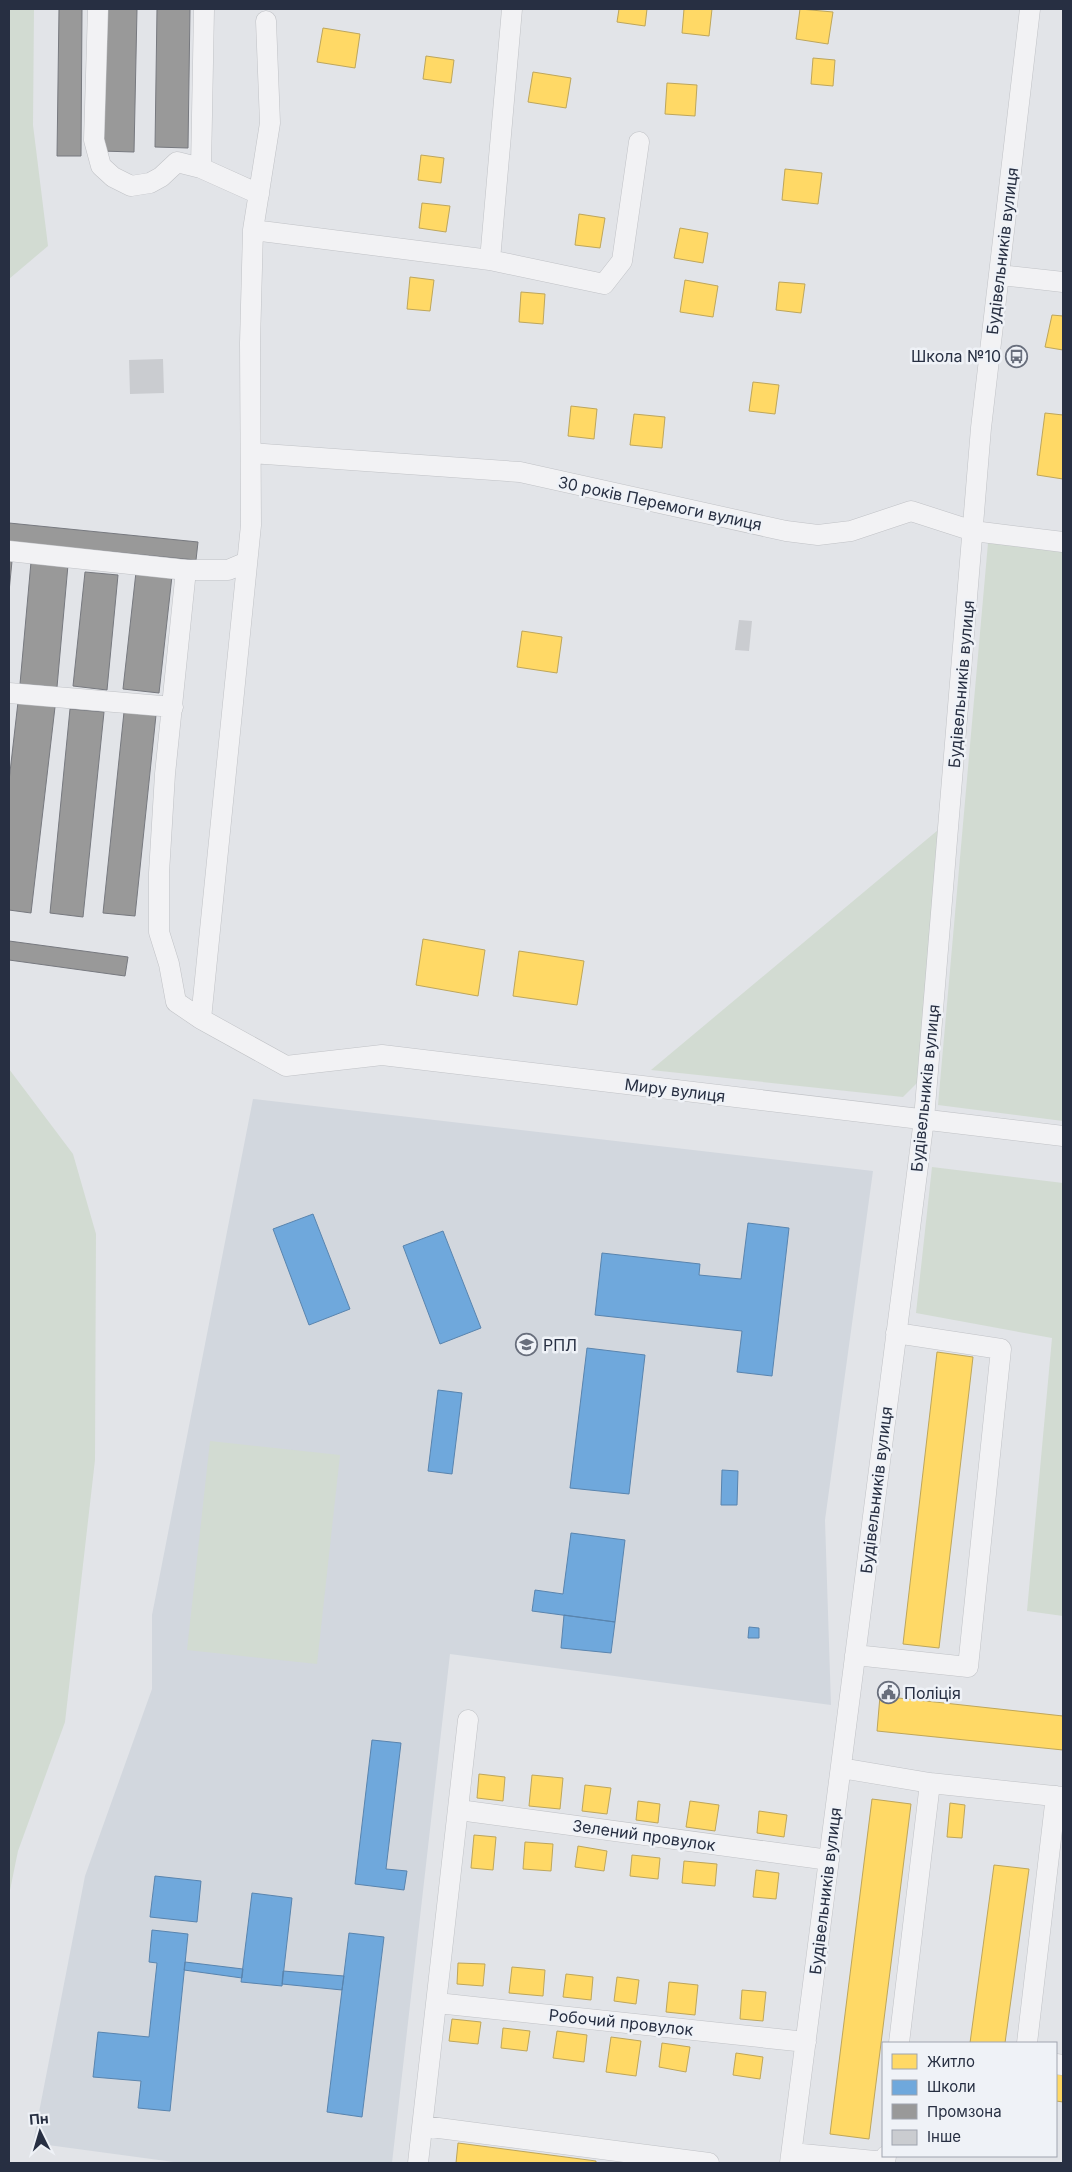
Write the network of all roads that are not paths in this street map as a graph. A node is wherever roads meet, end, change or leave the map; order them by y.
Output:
1 (98, 9) edge
2 (204, 9) edge
3 (512, 9) edge
4 (1030, 9) edge
5 (266, 21) dead end
6 (639, 142) dead end
7 (201, 168) junction
8 (259, 194) junction
9 (254, 230) junction
10 (490, 260) junction
11 (1000, 275) junction
12 (1063, 282) edge
13 (251, 453) junction
14 (974, 532) junction
15 (1063, 542) edge
16 (9, 551) edge
17 (247, 562) junction
18 (186, 570) junction
19 (9, 692) edge
20 (173, 707) junction
21 (201, 1019) junction
22 (924, 1119) junction
23 (1063, 1136) edge
24 (896, 1334) junction
25 (855, 1655) junction
26 (468, 1720) dead end
27 (841, 1768) junction
28 (930, 1783) junction
29 (1060, 1796) edge
30 (459, 1810) junction
31 (829, 1860) junction
32 (437, 2003) junction
33 (806, 2042) junction
34 (899, 2042) edge
35 (1027, 2042) edge
36 (423, 2126) junction
37 (791, 2158) edge
38 (889, 2160) edge
39 (418, 2163) edge
40 (710, 2163) edge

1 - 7 street
2 - 7 street
3 - 10 street
4 - 11 street, Будівельників вулиця
5 - 8 street
6 - 10 street
7 - 8 street
8 - 9 street
9 - 10 street
9 - 13 street
11 - 12 street
11 - 14 street, Будівельників вулиця
13 - 14 street, 30 років Перемоги вулиця
13 - 17 street
14 - 15 street, 30 років Перемоги вулиця
14 - 22 street, Будівельників вулиця
16 - 18 street
17 - 18 street
17 - 21 street
18 - 20 street
19 - 20 street
20 - 21 street
21 - 22 street, Миру вулиця
22 - 23 street, Миру вулиця
22 - 24 street, Будівельників вулиця
24 - 25 street, Будівельників вулиця
24 - 25 street
25 - 27 street, Будівельників вулиця
26 - 30 street
27 - 28 street
27 - 31 street, Будівельників вулиця
28 - 29 street
28 - 34 street
29 - 35 street
30 - 31 street, Зелений провулок
30 - 32 street
31 - 33 street, Будівельників вулиця
32 - 33 street, Робочий провулок
32 - 36 street
33 - 37 street, Будівельників вулиця
36 - 39 street
36 - 40 street
37 - 38 street

